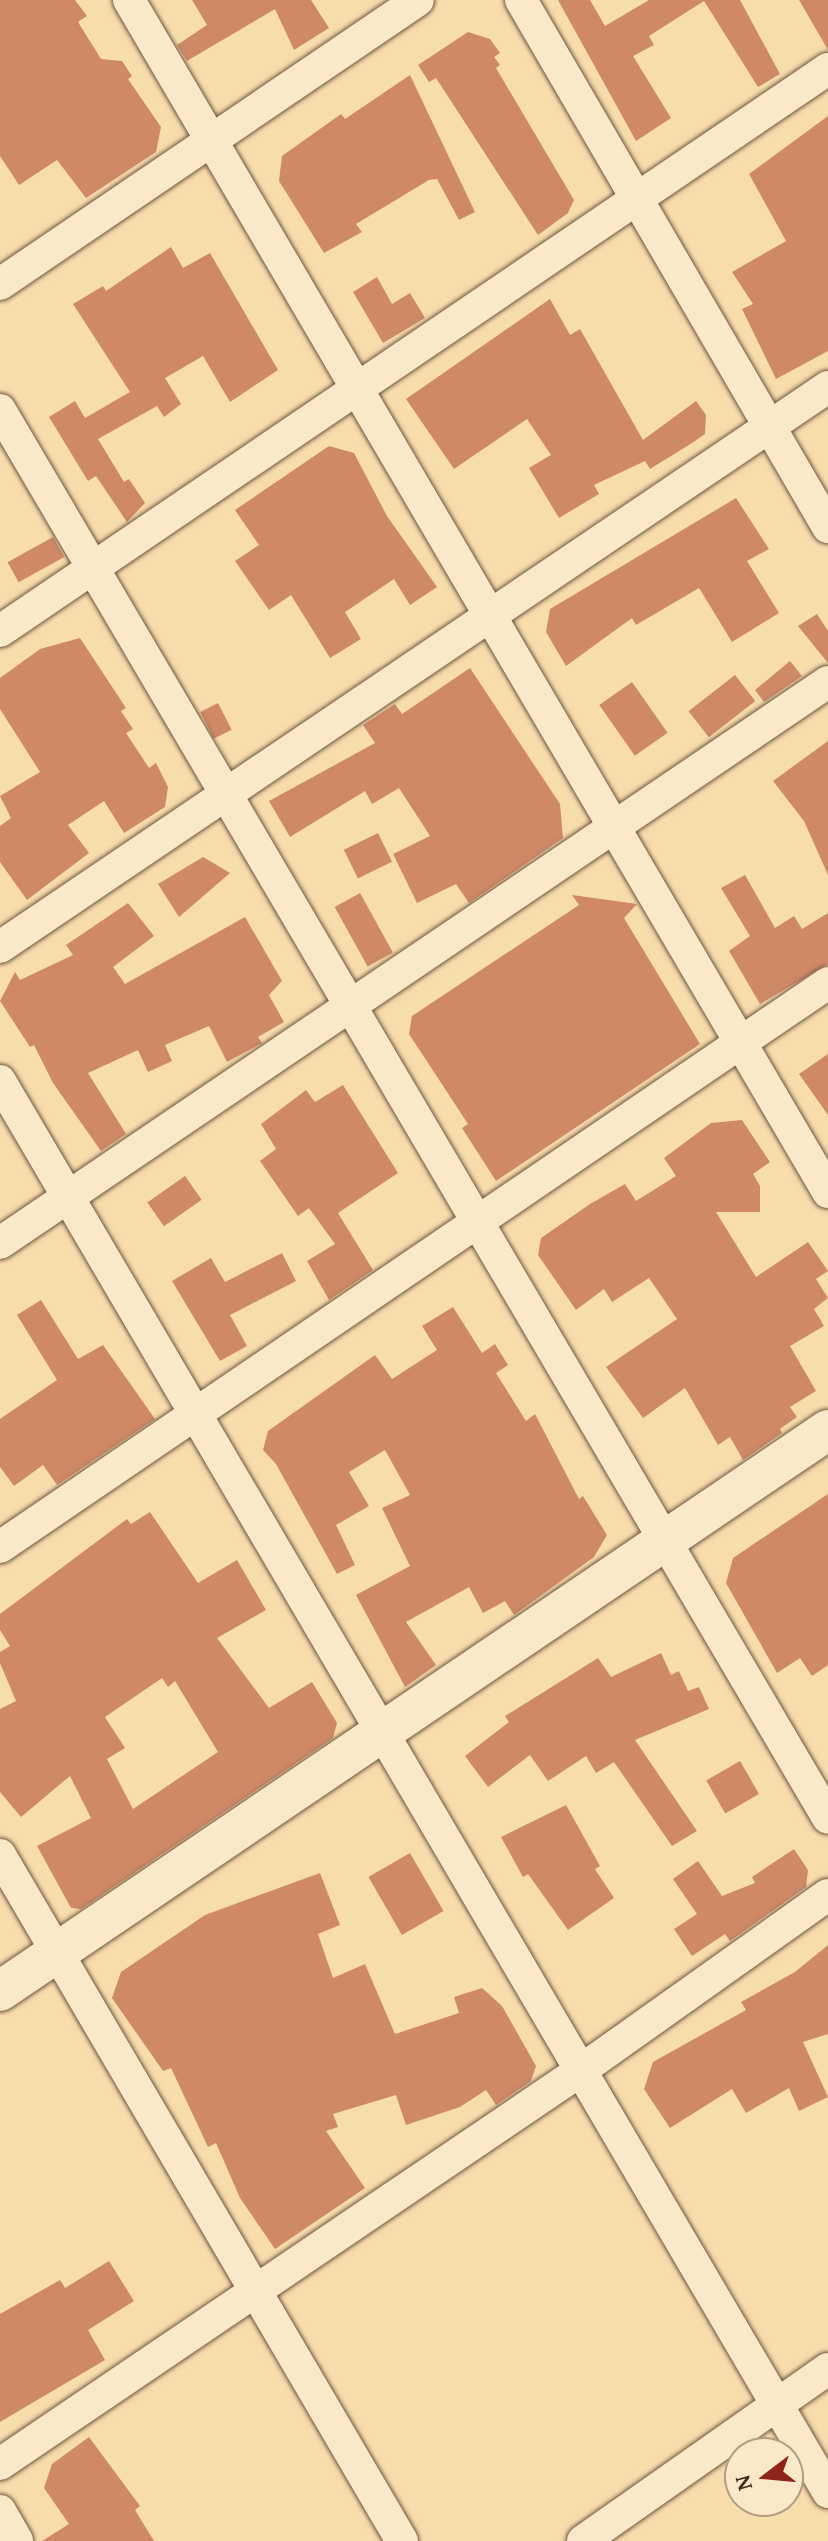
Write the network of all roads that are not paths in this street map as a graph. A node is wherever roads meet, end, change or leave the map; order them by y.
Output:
1 (129, 0) edge
2 (418, 0) edge
3 (521, 0) edge
4 (828, 69) edge
5 (211, 140) junction
6 (638, 198) junction
7 (0, 284) edge
8 (828, 387) edge
9 (357, 389) junction
10 (0, 410) edge
11 (771, 426) junction
12 (828, 527) edge
13 (94, 567) junction
14 (491, 615) junction
15 (0, 631) edge
16 (828, 682) edge
17 (227, 794) junction
18 (614, 827) junction
19 (0, 947) edge
20 (828, 983) edge
21 (350, 1006) junction
22 (740, 1043) junction
23 (0, 1081) edge
24 (828, 1192) edge
25 (67, 1197) junction
26 (477, 1222) junction
27 (0, 1243) edge
28 (195, 1415) junction
29 (828, 1430) edge
30 (665, 1541) junction
31 (0, 1547) edge
32 (383, 1735) junction
33 (828, 1818) edge
34 (0, 1855) edge
35 (828, 1895) edge
36 (58, 1953) junction
37 (0, 1991) edge
38 (580, 2071) junction
39 (254, 2289) junction
40 (828, 2369) edge
41 (777, 2406) junction
42 (0, 2464) edge
43 (828, 2492) edge
44 (0, 2511) edge
45 (17, 2541) edge
46 (402, 2541) edge
47 (583, 2541) edge

1 - 5 street
2 - 5 street
3 - 6 street
4 - 6 street
5 - 7 street
5 - 9 street
6 - 9 street
6 - 11 street
8 - 11 street
9 - 13 street
9 - 14 street
10 - 13 street
11 - 12 street
11 - 14 street
13 - 15 street
13 - 17 street
14 - 17 street
14 - 18 street
16 - 18 street
17 - 19 street
17 - 21 street
18 - 21 street
18 - 22 street
20 - 22 street
21 - 25 street
21 - 26 street
22 - 24 street
22 - 26 street
23 - 25 street
25 - 27 street
25 - 28 street
26 - 28 street
26 - 30 street
28 - 31 street
28 - 32 street
29 - 30 street
30 - 32 street
30 - 33 street
32 - 36 street
32 - 38 street
34 - 36 street
35 - 38 street
36 - 37 street
36 - 39 street
38 - 39 street
38 - 41 street
39 - 42 street
39 - 46 street
40 - 41 street
41 - 43 street
41 - 47 street
44 - 45 street

